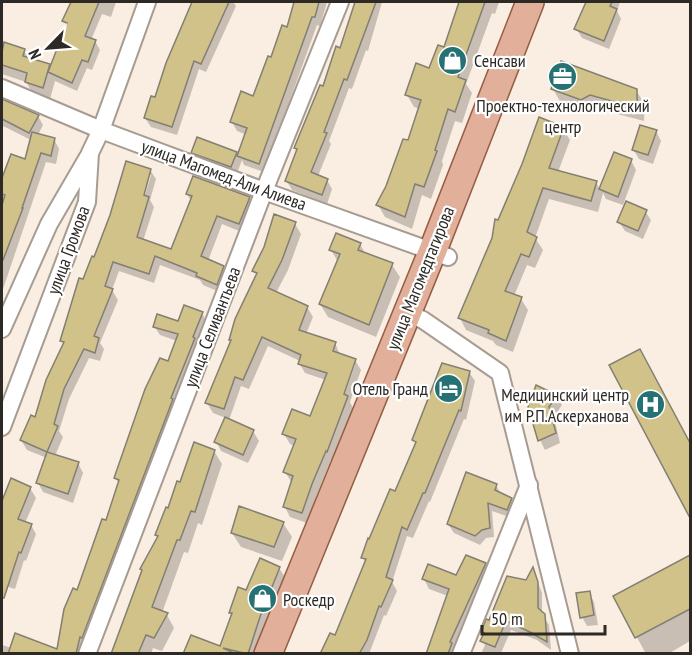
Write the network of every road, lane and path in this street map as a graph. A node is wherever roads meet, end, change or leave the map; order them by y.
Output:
1 (147, 2) edge
2 (340, 2) edge
3 (530, 2) edge
4 (547, 2) edge
5 (2, 88) edge
6 (101, 130) junction
7 (90, 153) junction
8 (264, 191) junction
9 (441, 253) junction
10 (415, 316) junction
11 (2, 329) edge
12 (2, 428) edge
13 (529, 484) junction
14 (87, 654) edge
15 (268, 654) edge
16 (287, 654) edge
17 (461, 654) edge
18 (570, 654) edge

1 - 6 street, улица Громова
2 - 8 street, улица Селивантьева
3 - 9 main road, улица Магомедтагирова
4 - 9 main road, улица Магомедтагирова
5 - 6 street, улица Магомед-Али Алиева
6 - 7 street, улица Громова
6 - 8 street, улица Магомед-Али Алиева
7 - 11 street
7 - 12 street, улица Громова
8 - 9 street, улица Магомед-Али Алиева
8 - 14 street, улица Селивантьева
9 - 10 main road, улица Магомедтагирова
10 - 13 street
10 - 15 main road, улица Магомедтагирова
10 - 16 main road, улица Магомедтагирова
13 - 17 street
13 - 18 street

